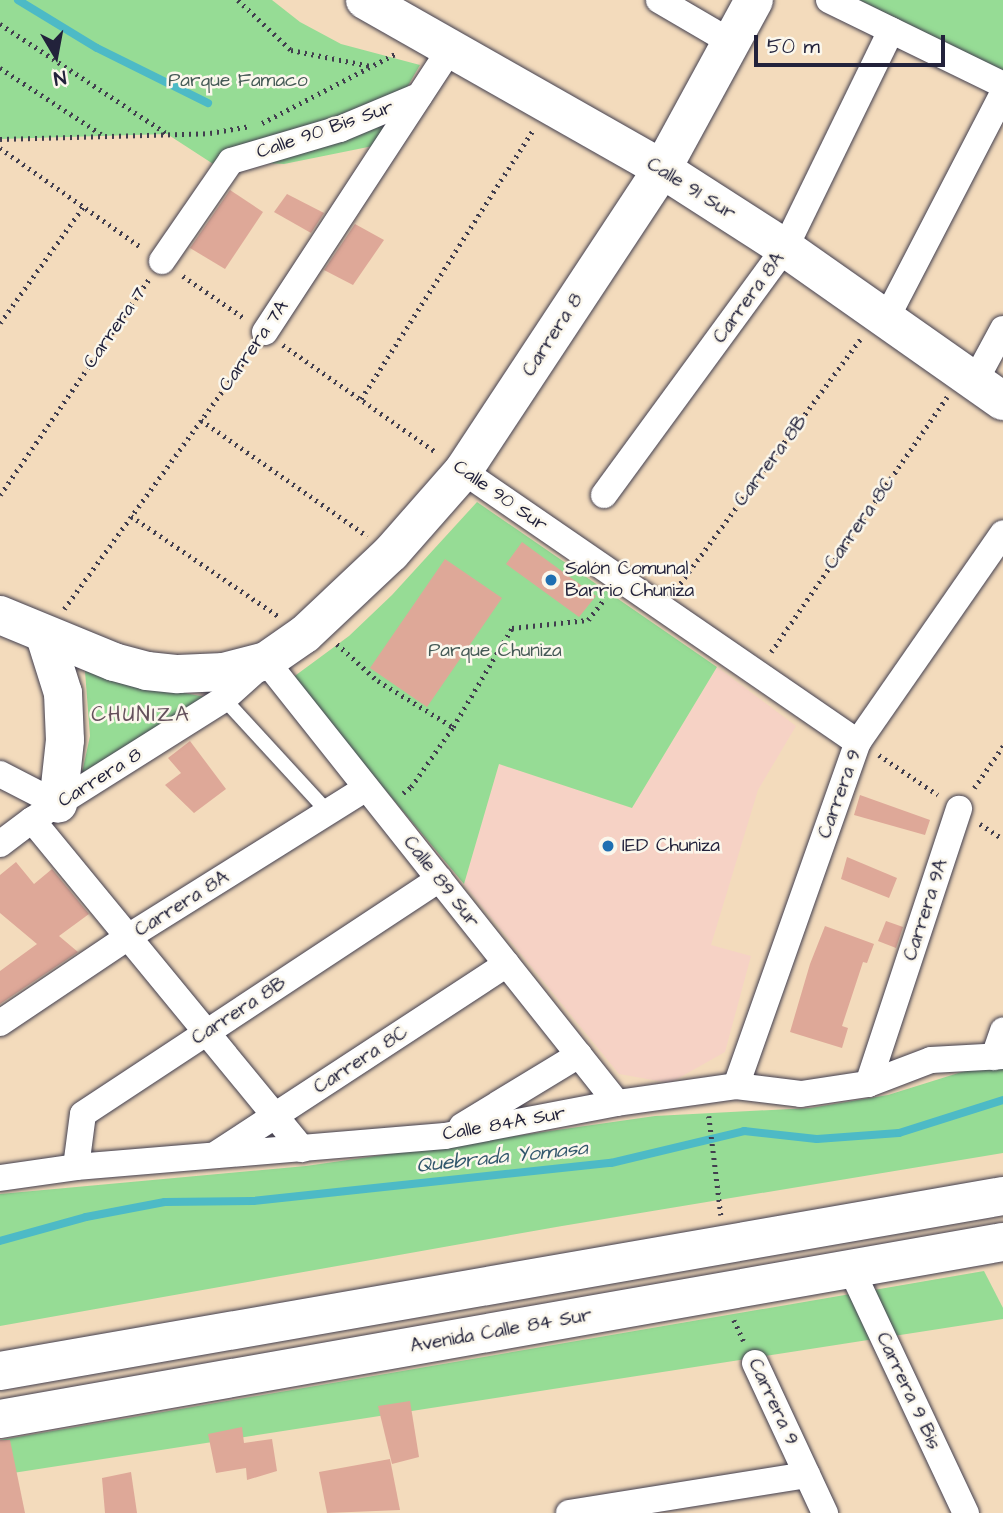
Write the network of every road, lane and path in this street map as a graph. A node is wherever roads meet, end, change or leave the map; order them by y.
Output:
1 (238, 0) edge
2 (365, 0) edge
3 (659, 0) edge
4 (754, 0) edge
5 (829, 0) edge
6 (0, 24) edge
7 (891, 31) junction
8 (441, 42) junction
9 (731, 42) junction
10 (371, 66) junction
11 (0, 68) edge
12 (1003, 85) edge
13 (1003, 93) edge
14 (419, 96) junction
15 (549, 104) junction
16 (167, 134) junction
17 (101, 135) junction
18 (0, 139) edge
19 (0, 148) edge
20 (662, 169) junction
21 (83, 206) junction
22 (786, 248) junction
23 (162, 261) junction
24 (883, 316) junction
25 (0, 323) edge
26 (1003, 329) edge
27 (265, 332) junction
28 (980, 385) edge
29 (360, 399) junction
30 (201, 420) junction
31 (463, 471) junction
32 (0, 495) edge
33 (604, 495) dead end
34 (131, 516) junction
35 (1003, 533) edge
36 (391, 553) junction
37 (620, 578) junction
38 (663, 608) junction
39 (0, 615) edge
40 (310, 629) junction
41 (45, 636) junction
42 (266, 661) junction
43 (757, 673) junction
44 (224, 699) junction
45 (453, 727) junction
46 (858, 741) junction
47 (1003, 746) edge
48 (0, 774) edge
49 (374, 797) junction
50 (959, 809) junction
51 (45, 812) junction
52 (328, 813) junction
53 (1003, 839) edge
54 (0, 844) edge
55 (439, 879) junction
56 (128, 937) junction
57 (507, 964) junction
58 (0, 1023) edge
59 (1003, 1031) edge
60 (206, 1033) junction
61 (579, 1055) junction
62 (999, 1057) edge
63 (868, 1084) junction
64 (736, 1086) junction
65 (617, 1103) junction
66 (708, 1111) dead end
67 (275, 1116) junction
68 (445, 1136) junction
69 (302, 1149) junction
70 (215, 1155) junction
71 (76, 1167) junction
72 (0, 1178) edge
73 (718, 1190) dead end
74 (1003, 1196) edge
75 (1001, 1248) edge
76 (850, 1269) junction
77 (721, 1292) junction
78 (755, 1363) joint
79 (0, 1371) edge
80 (0, 1419) edge
81 (807, 1475) junction
82 (677, 1505) edge
83 (569, 1513) edge
84 (825, 1513) edge
85 (966, 1513) edge

1 - 10 path
2 - 8 main road, Calle 91 Sur
3 - 9 street
4 - 9 main road, Carrera 8
5 - 7 street
6 - 16 path
7 - 12 street
7 - 22 street, Carrera 8A
8 - 10 path
8 - 14 street, Carrera 7A
8 - 15 main road, Calle 91 Sur
9 - 20 main road, Carrera 8
10 - 16 path
11 - 17 path
13 - 24 street
14 - 23 street, Calle 90 Bis Sur
14 - 27 street, Carrera 7A
15 - 20 main road, Calle 91 Sur
15 - 29 path
16 - 17 path
17 - 18 path
19 - 21 path, Calle 90 Sur
20 - 22 main road, Calle 91 Sur
20 - 31 main road, Carrera 8
21 - 23 path, Calle 90 Sur
21 - 25 path
22 - 24 main road, Calle 91 Sur
22 - 33 street, Carrera 8A
23 - 27 path, Calle 90 Sur
23 - 32 path, Carrera 7
24 - 28 main road, Calle 91 Sur
24 - 38 path, Carrera 8B
26 - 28 street
27 - 29 path, Calle 90 Sur
27 - 30 path, Carrera 7A
28 - 43 path, Carrera 8C
29 - 31 path, Calle 90 Sur
30 - 34 path, Carrera 7A
30 - 36 path
31 - 36 main road, Carrera 8
31 - 37 street, Calle 90 Sur
34 - 40 path
34 - 41 path, Carrera 7A
35 - 46 street, Carrera 9
36 - 40 main road, Carrera 8
37 - 38 street, Calle 90 Sur
37 - 45 path
38 - 43 street, Calle 90 Sur
39 - 41 main road
40 - 42 main road
40 - 45 path
41 - 42 main road
41 - 51 main road
42 - 44 street, Carrera 8
42 - 49 street, Calle 89 Sur
43 - 46 street, Calle 90 Sur
44 - 51 street, Carrera 8
44 - 52 lane
45 - 49 path
46 - 50 path
46 - 64 street, Carrera 9
47 - 50 path
48 - 51 street
49 - 52 street, Carrera 8A
49 - 55 street, Calle 89 Sur
50 - 53 path
50 - 63 street, Carrera 9A
51 - 54 street, Carrera 8
51 - 56 street
52 - 56 street, Carrera 8A
55 - 57 street, Calle 89 Sur
55 - 60 street, Carrera 8B
56 - 58 street, Carrera 8A
56 - 60 street
57 - 61 street, Calle 89 Sur
57 - 67 street, Carrera 8C
59 - 62 street
60 - 67 street
60 - 71 street, Carrera 8B
61 - 65 street, Calle 89 Sur
61 - 68 street
62 - 63 street, Calle 84A Sur
63 - 64 street, Calle 84A Sur
64 - 65 street, Calle 84A Sur
65 - 68 street, Calle 84A Sur
66 - 73 path
67 - 69 street
67 - 70 street, Carrera 8C
68 - 69 street, Calle 84A Sur
69 - 70 street, Calle 84A Sur
70 - 71 street, Calle 84A Sur
71 - 72 street, Calle 84A Sur
74 - 79 main road
75 - 76 main road, Avenida Calle 84 Sur
76 - 77 main road, Avenida Calle 84 Sur
76 - 85 street, Carrera 9 Bis
77 - 78 path, Carrera 9
77 - 80 main road, Avenida Calle 84 Sur
78 - 81 street, Carrera 9
81 - 82 street
81 - 84 street, Carrera 9
82 - 83 street

